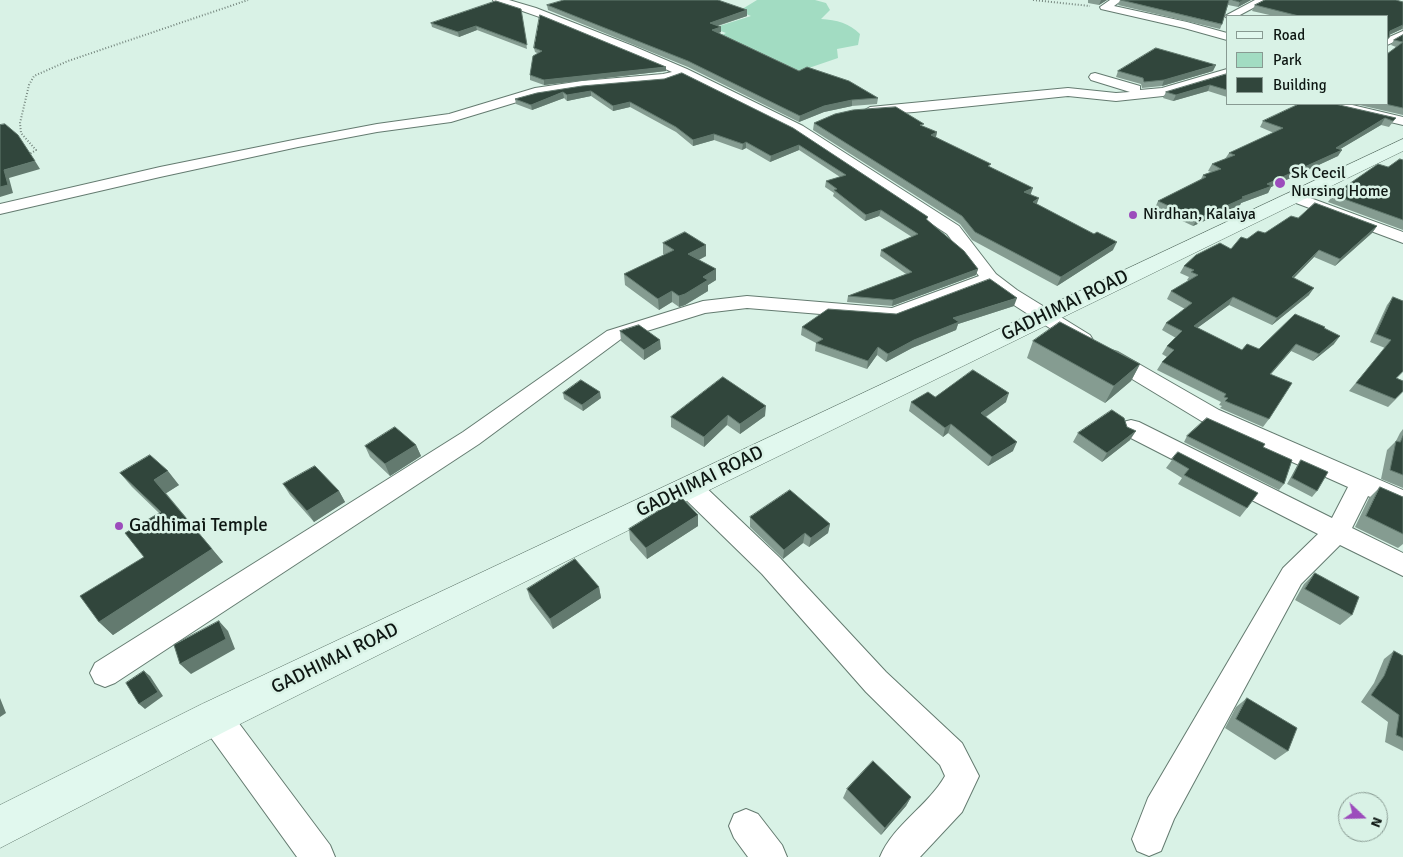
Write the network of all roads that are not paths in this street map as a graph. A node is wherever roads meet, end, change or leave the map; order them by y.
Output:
1 (498, 0) edge
2 (1117, 0) edge
3 (1263, 0) edge
4 (549, 5) edge
5 (532, 10) junction
6 (1232, 15) edge
7 (1226, 18) edge
8 (1213, 33) junction
9 (1403, 34) edge
10 (1226, 37) edge
11 (1388, 42) edge
12 (683, 72) junction
13 (1226, 73) edge
14 (1095, 77) dead end
15 (1144, 94) junction
16 (1336, 105) edge
17 (861, 111) edge
18 (1403, 121) edge
19 (813, 123) edge
20 (798, 129) junction
21 (1403, 144) edge
22 (1294, 197) junction
23 (0, 209) edge
24 (1403, 238) edge
25 (990, 278) junction
26 (1043, 316) junction
27 (1131, 428) edge
28 (1362, 484) junction
29 (689, 487) junction
30 (1403, 501) edge
31 (1337, 532) junction
32 (1403, 565) edge
33 (105, 673) dead end
34 (216, 717) junction
35 (746, 826) dead end
36 (0, 827) edge
37 (1149, 839) dead end
38 (318, 857) edge
39 (770, 857) edge
40 (897, 857) edge

1 - 5 street
2 - 8 street
3 - 6 street
4 - 5 street
5 - 12 street
7 - 8 street
8 - 10 street
9 - 11 street
12 - 20 street
12 - 23 street
13 - 15 street
14 - 15 street
15 - 17 street
16 - 18 street
19 - 20 street
20 - 25 street
21 - 22 street, GADHIMAI ROAD
22 - 24 street
22 - 26 street, GADHIMAI ROAD
25 - 26 street
25 - 33 street
26 - 28 street
26 - 29 street, GADHIMAI ROAD
27 - 31 street
28 - 30 street
28 - 31 street
29 - 34 street, GADHIMAI ROAD
29 - 40 street
31 - 32 street
31 - 37 street
34 - 36 street, GADHIMAI ROAD
34 - 38 street
35 - 39 street

